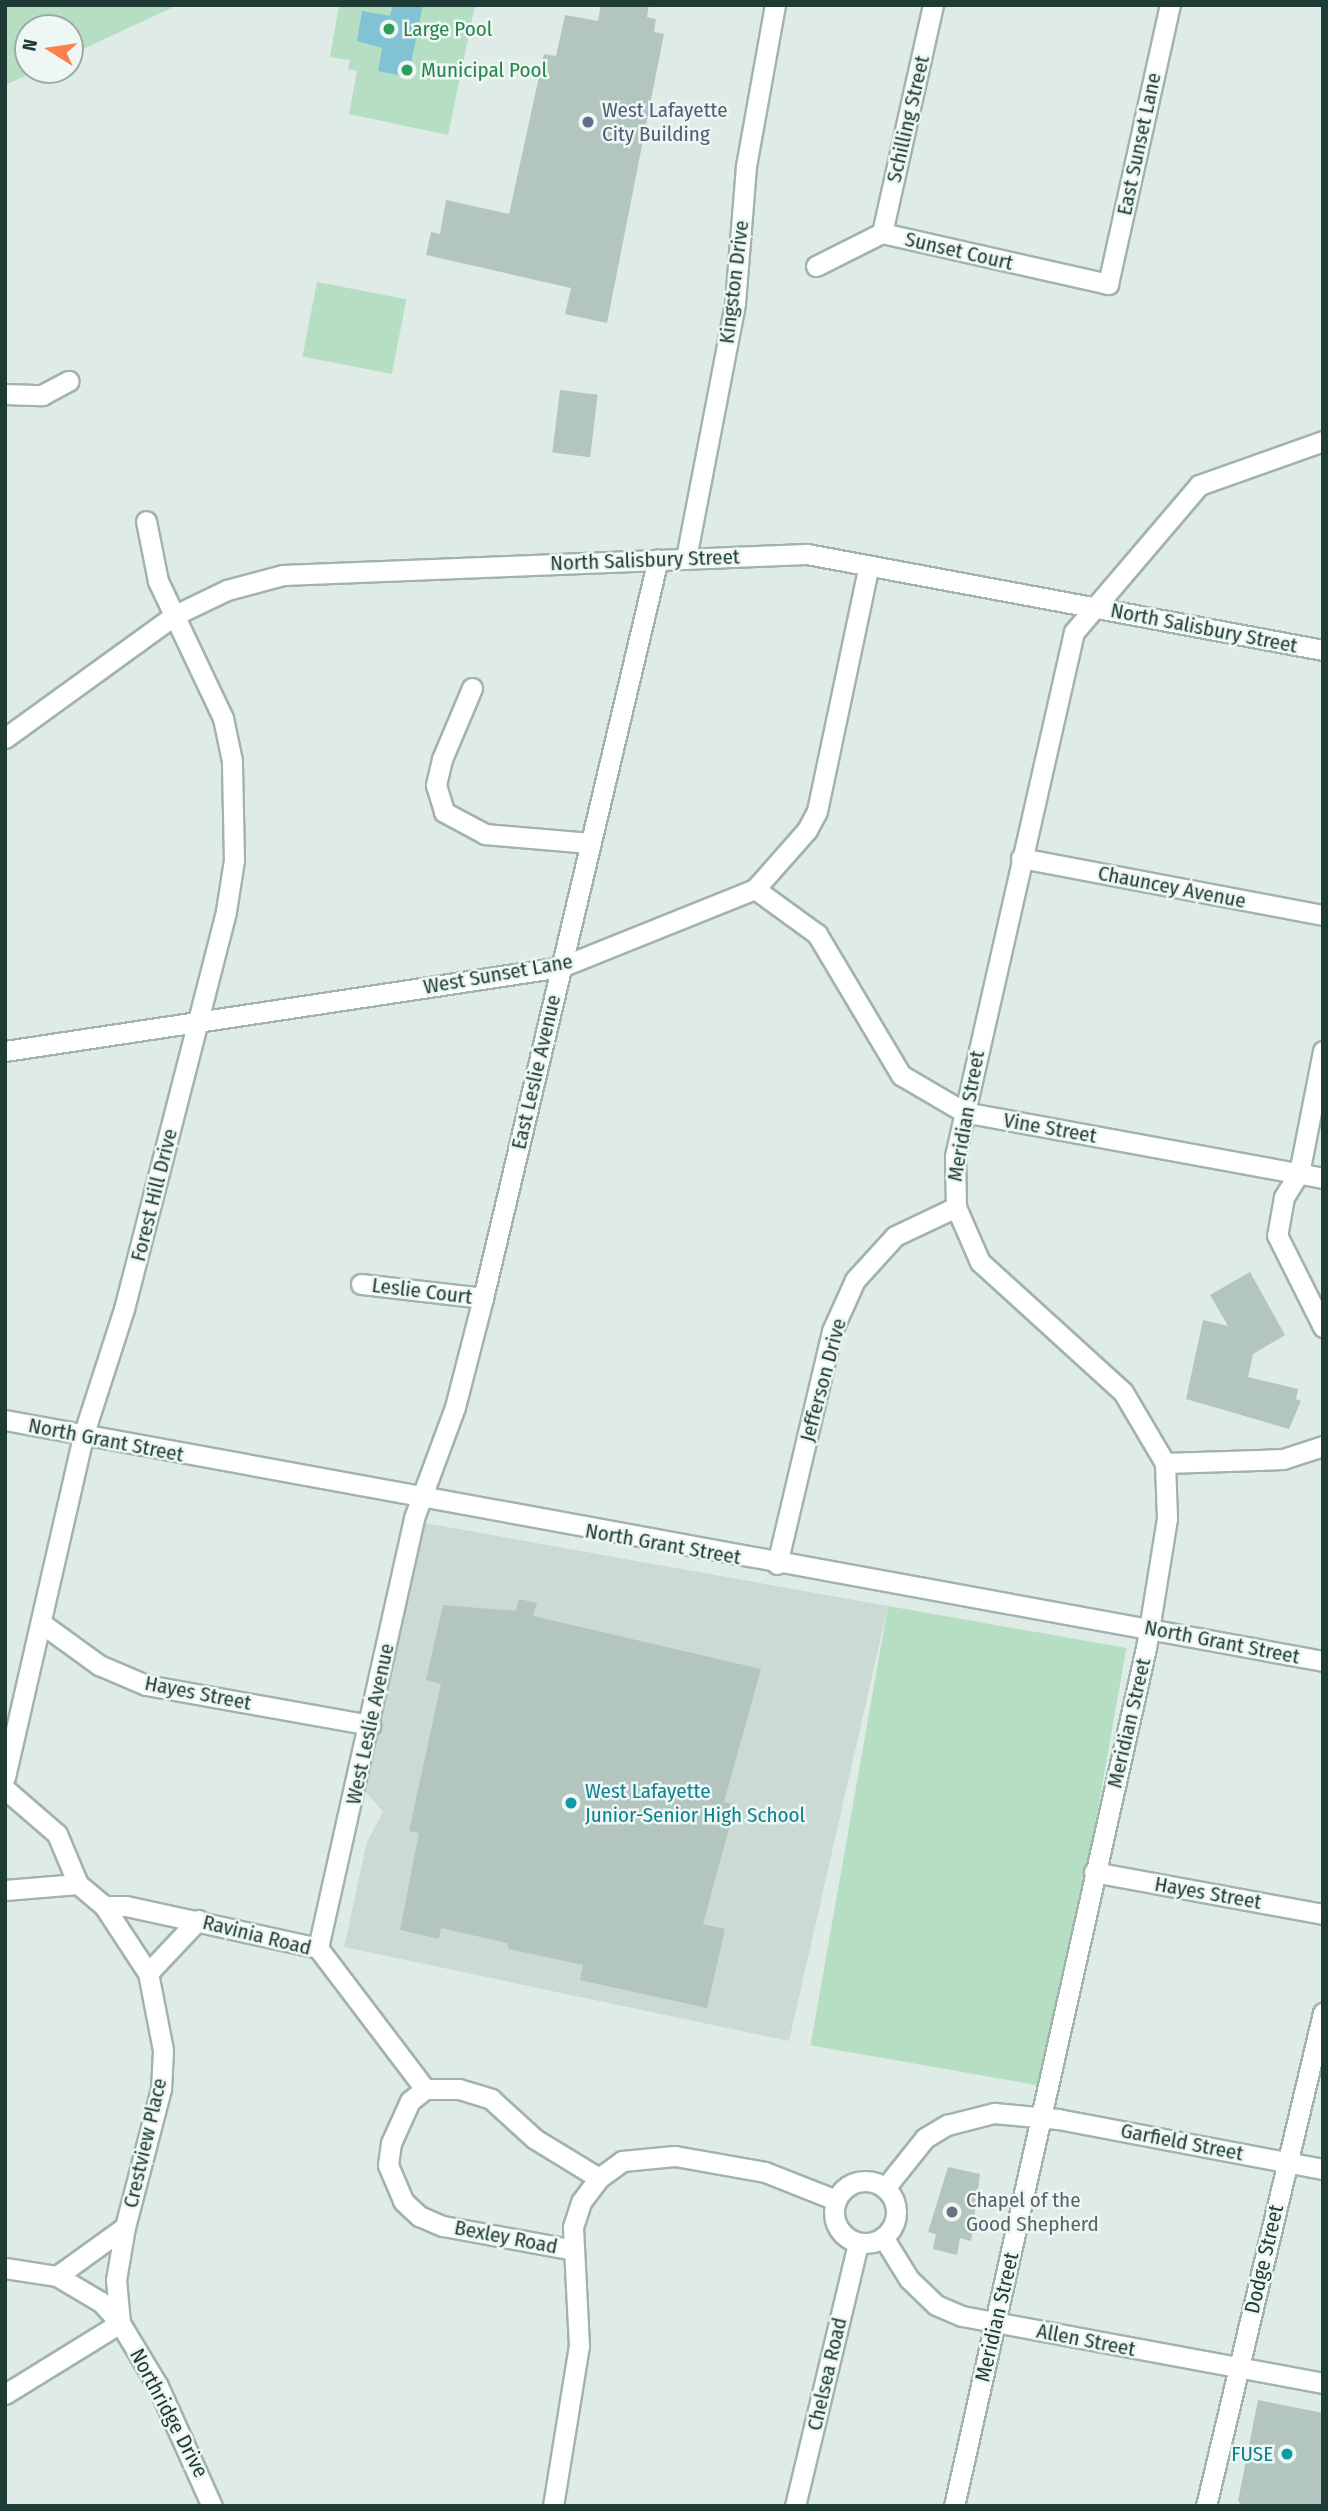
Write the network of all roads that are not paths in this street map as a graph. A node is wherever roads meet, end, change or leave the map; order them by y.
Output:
1 (775, 5) edge
2 (933, 5) edge
3 (1170, 5) edge
4 (882, 233) junction
5 (816, 266) dead end
6 (1108, 284) joint
7 (68, 381) dead end
8 (5, 394) edge
9 (1323, 441) edge
10 (146, 521) dead end
11 (686, 558) junction
12 (658, 559) junction
13 (869, 565) junction
14 (1096, 608) junction
15 (175, 615) junction
16 (1323, 650) edge
17 (472, 688) dead end
18 (5, 738) edge
19 (590, 843) junction
20 (1021, 858) junction
21 (755, 888) junction
22 (1323, 915) edge
23 (561, 967) junction
24 (196, 1020) junction
25 (5, 1051) edge
26 (1323, 1051) edge
27 (964, 1112) junction
28 (1299, 1173) junction
29 (1323, 1178) edge
30 (956, 1207) junction
31 (361, 1283) dead end
32 (483, 1298) junction
33 (1323, 1327) edge
34 (5, 1420) edge
35 (83, 1436) junction
36 (1323, 1446) edge
37 (1165, 1463) junction
38 (420, 1500) junction
39 (777, 1564) junction
40 (41, 1623) junction
41 (1150, 1629) junction
42 (1323, 1661) edge
43 (370, 1725) junction
44 (5, 1777) edge
45 (5, 1789) edge
46 (1094, 1872) junction
47 (78, 1884) junction
48 (5, 1890) edge
49 (104, 1906) junction
50 (1323, 1914) edge
51 (198, 1920) junction
52 (318, 1948) junction
53 (148, 1973) junction
54 (1323, 2013) edge
55 (425, 2088) junction
56 (1041, 2116) junction
57 (1286, 2162) junction
58 (1323, 2169) edge
59 (599, 2178) junction
60 (885, 2188) junction
61 (836, 2200) junction
62 (125, 2227) junction
63 (883, 2237) junction
64 (858, 2243) junction
65 (570, 2249) junction
66 (5, 2268) edge
67 (57, 2276) junction
68 (120, 2323) junction
69 (996, 2323) junction
70 (1239, 2367) junction
71 (1323, 2383) edge
72 (5, 2394) edge
73 (212, 2506) edge
74 (553, 2506) edge
75 (795, 2506) edge
76 (954, 2506) edge
77 (1206, 2506) edge

1 - 11 street, Kingston Drive
2 - 4 street, Schilling Street
3 - 6 street, East Sunset Lane
4 - 5 street, Sunset Court
4 - 6 street, Sunset Court
7 - 8 street
9 - 14 street, Meridian Street
10 - 15 street, Forest Hill Drive
11 - 12 street, North Salisbury Street
11 - 13 street, North Salisbury Street
12 - 15 street, North Salisbury Street
12 - 19 street, East Leslie Avenue
13 - 14 street, North Salisbury Street
13 - 21 street, West Sunset Lane
14 - 16 street, North Salisbury Street
14 - 20 street, Meridian Street
15 - 18 street, North Salisbury Street
15 - 24 street, Forest Hill Drive
17 - 19 street
19 - 23 street, East Leslie Avenue
20 - 22 street, Chauncey Avenue
20 - 27 street, Meridian Street
21 - 23 street, West Sunset Lane
21 - 27 street, Vine Street
23 - 24 street, West Sunset Lane
23 - 32 street, East Leslie Avenue
24 - 25 street, West Sunset Lane
24 - 35 street, Forest Hill Drive
26 - 28 street
27 - 28 street, Vine Street
27 - 30 street, Meridian Street
28 - 29 street, Vine Street
28 - 33 street
30 - 37 street, Meridian Street
30 - 39 street, Jefferson Drive
31 - 32 street, Leslie Court
32 - 38 street, East Leslie Avenue
34 - 35 street, North Grant Street
35 - 38 street, North Grant Street
35 - 40 street, Forest Hill Drive
36 - 37 street
37 - 41 street, Meridian Street
38 - 39 street, North Grant Street
38 - 43 street, West Leslie Avenue
39 - 41 street, North Grant Street
40 - 43 street, Hayes Street
40 - 44 street, Forest Hill Drive
41 - 42 street, North Grant Street
41 - 46 street, Meridian Street
43 - 52 street, West Leslie Avenue
45 - 47 street
46 - 50 street, Hayes Street
46 - 56 street, Meridian Street
47 - 48 street
47 - 49 street
49 - 51 street, Ravinia Road
49 - 53 street, Crestview Place
51 - 52 street, Ravinia Road
51 - 53 street
52 - 55 street, Ravinia Road
53 - 62 street, Crestview Place
54 - 57 street, Dodge Street
55 - 59 street
55 - 65 street, Bexley Road
56 - 57 street, Garfield Street
56 - 60 street
56 - 69 street, Meridian Street
57 - 58 street, Garfield Street
57 - 70 street, Dodge Street
59 - 61 street
59 - 65 street
60 - 61 street
60 - 63 street
61 - 64 street
62 - 67 street, Crestview Place
62 - 68 street, Northridge Drive
63 - 64 street
63 - 69 street, Allen Street
64 - 75 street, Chelsea Road
65 - 74 street, Bexley Road
66 - 67 street, Northridge Drive
67 - 68 street, Northridge Drive
68 - 72 street
68 - 73 street, Northridge Drive
69 - 70 street, Allen Street
69 - 76 street, Meridian Street
70 - 71 street, Allen Street
70 - 77 street, Dodge Street

